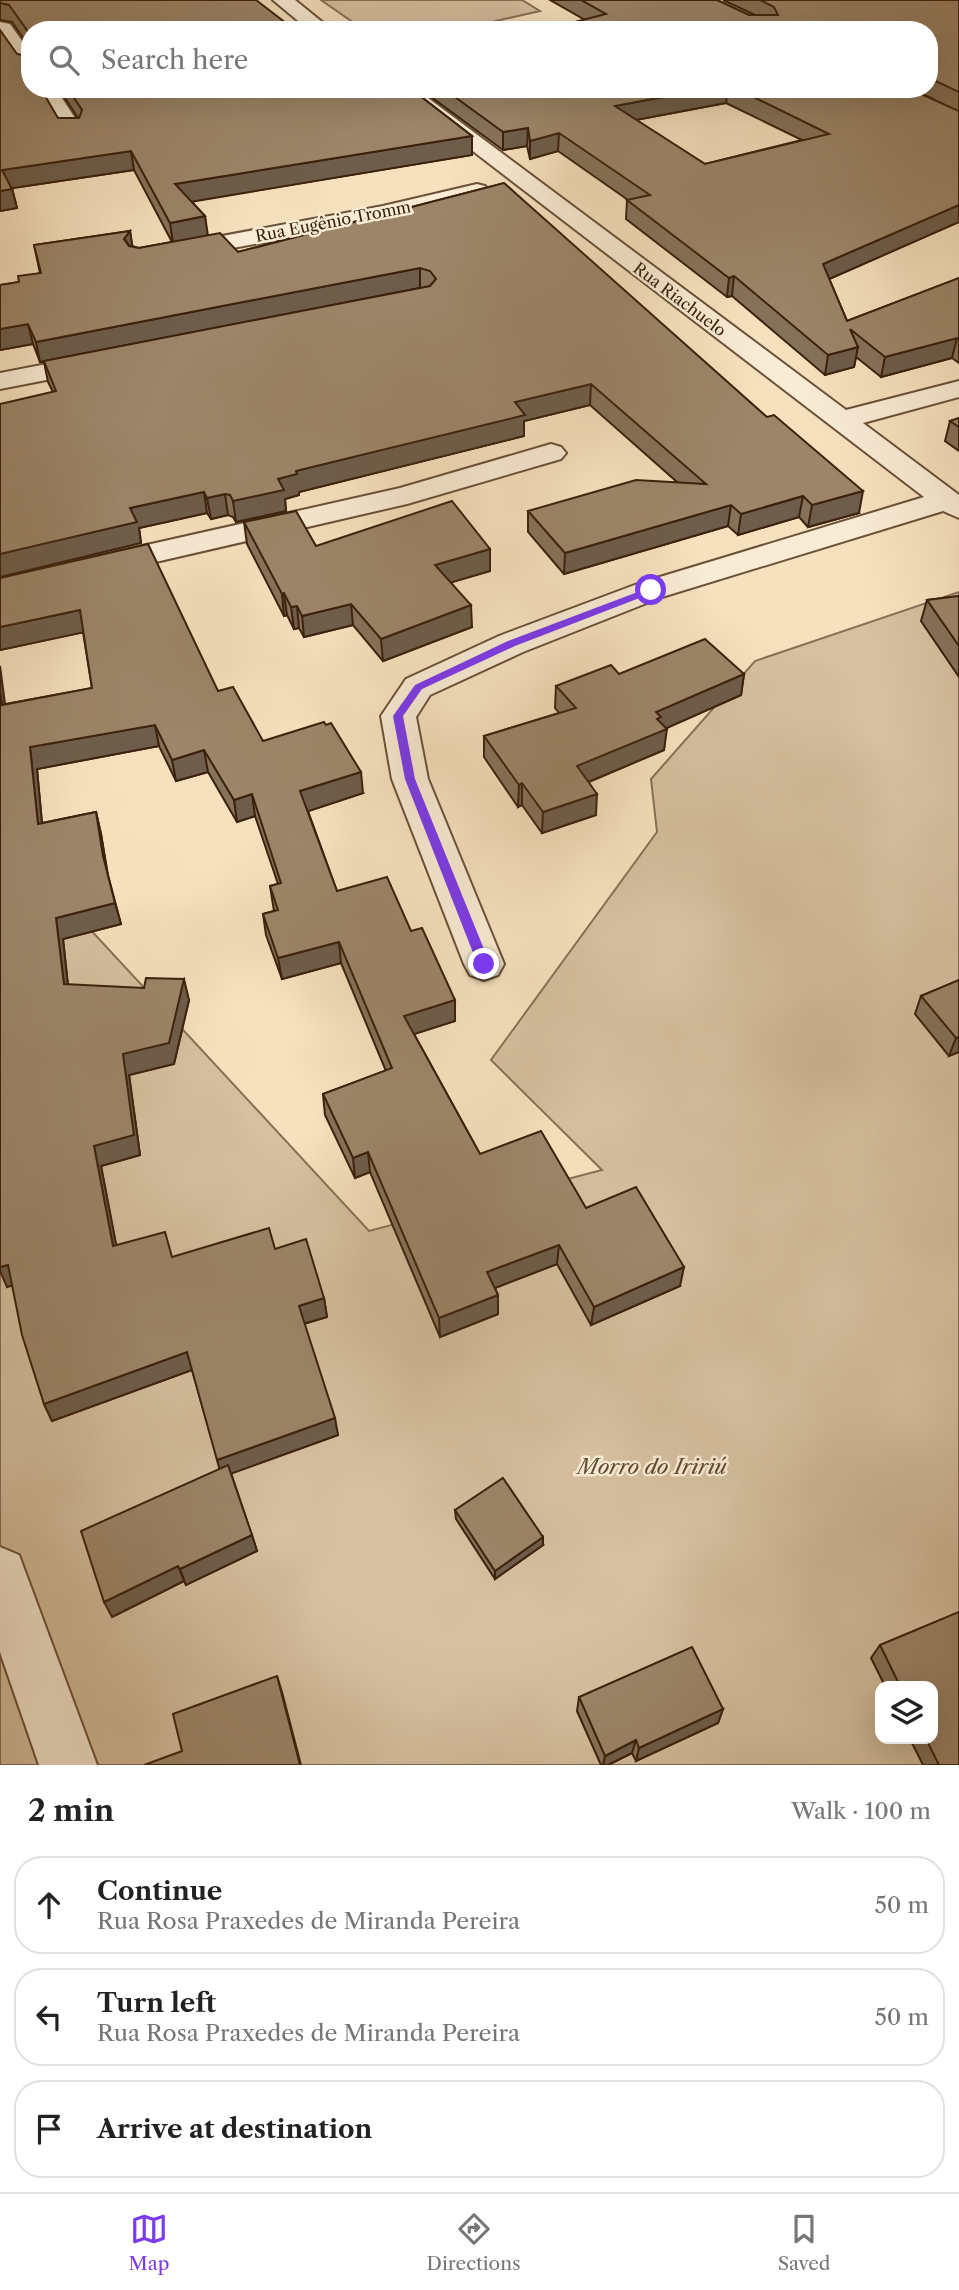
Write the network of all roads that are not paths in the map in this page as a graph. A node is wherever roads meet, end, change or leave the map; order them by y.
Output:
1 (283, 0) edge
2 (311, 21) edge
3 (1, 26) edge
4 (21, 54) edge
5 (51, 98) edge
6 (414, 98) edge
7 (72, 130) edge
8 (523, 181) junction
9 (156, 255) edge
10 (122, 357) edge
11 (0, 381) edge
12 (959, 390) edge
13 (841, 420) junction
14 (551, 453) dead end
15 (953, 504) edge
16 (0, 588) edge
17 (484, 964) dead end
18 (0, 1574) edge
19 (68, 1765) edge

1 - 2 street
3 - 4 street
5 - 7 street
6 - 8 street, Rua Riachuelo
8 - 9 street, Rua Eugênio Tromm
8 - 13 street, Rua Riachuelo
10 - 11 street
12 - 13 street
13 - 15 street, Rua Riachuelo
14 - 16 street
15 - 17 street
18 - 19 street

